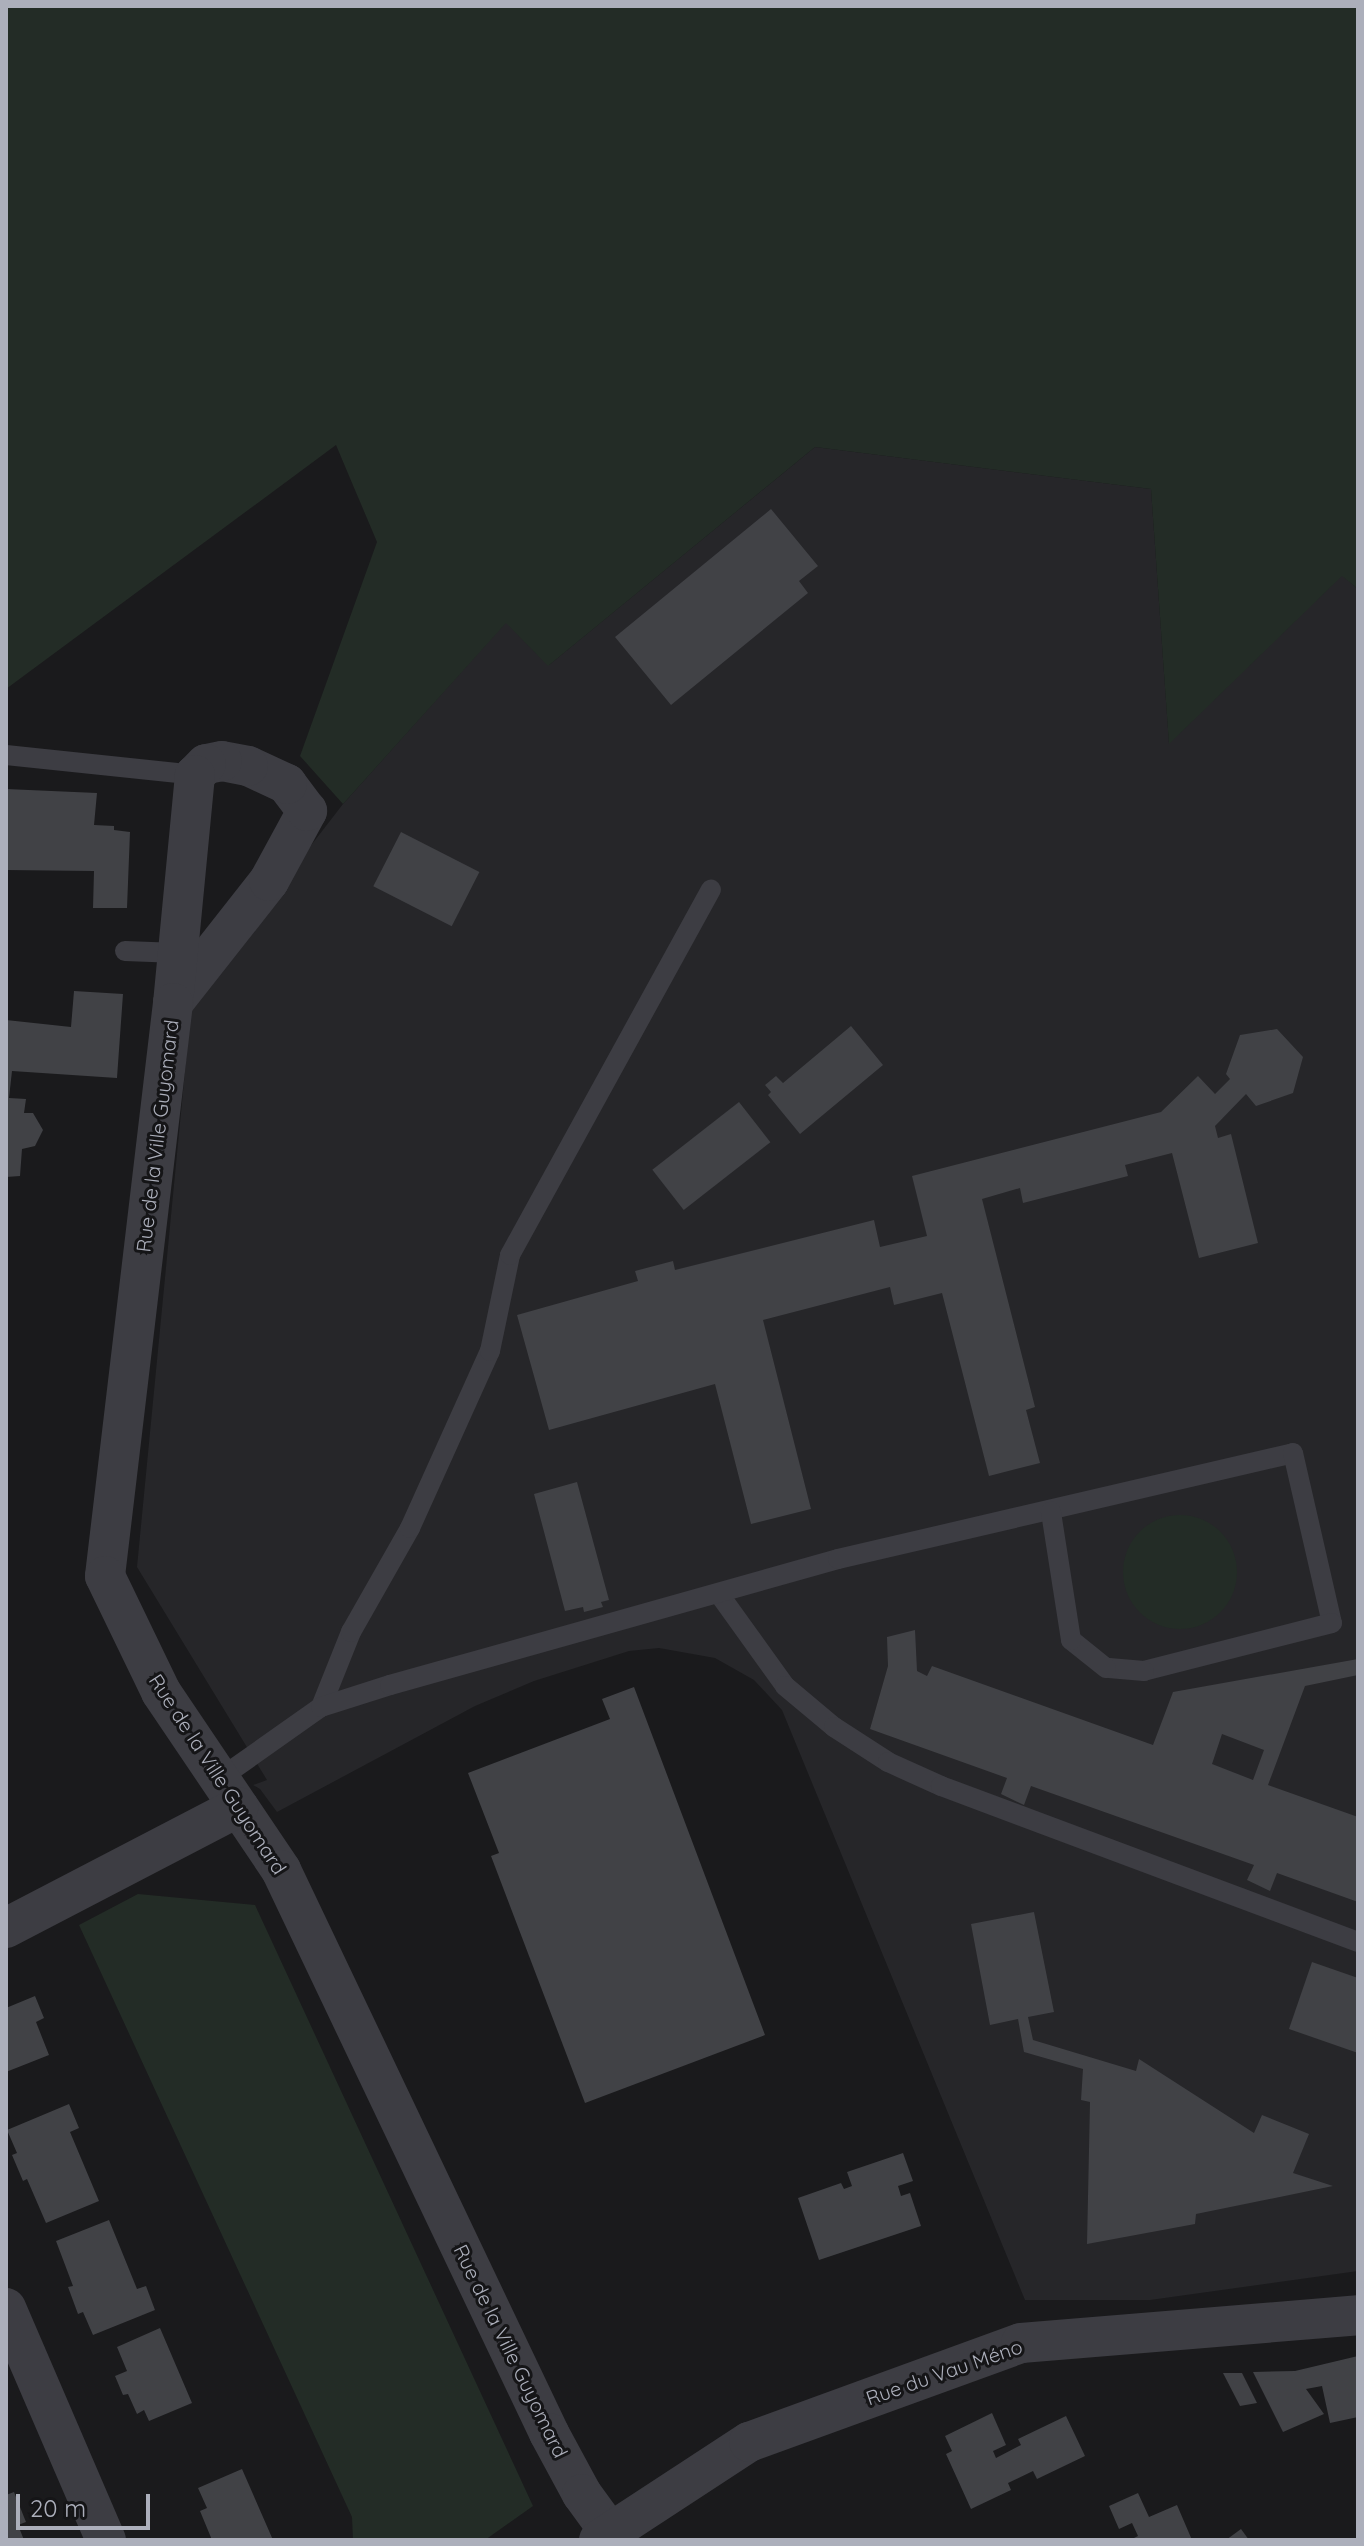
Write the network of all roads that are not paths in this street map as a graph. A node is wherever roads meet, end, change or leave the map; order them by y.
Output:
1 (6, 755) edge
2 (195, 775) junction
3 (711, 890) dead end
4 (125, 951) dead end
5 (178, 953) junction
6 (173, 1003) junction
7 (1051, 1512) junction
8 (719, 1594) junction
9 (321, 1707) junction
10 (229, 1793) junction
11 (6, 1928) edge
12 (1358, 1942) edge
13 (6, 2308) edge
14 (1358, 2315) edge
15 (604, 2536) edge
16 (106, 2540) edge

1 - 2 lane
2 - 5 street, Rue de la Ville Guyomard
2 - 6 street, Rue de la Ville Guyomard
3 - 9 lane
4 - 5 lane
5 - 6 street, Rue de la Ville Guyomard
6 - 10 street, Rue de la Ville Guyomard
7 - 7 lane
7 - 8 lane
8 - 9 lane
8 - 12 lane
9 - 10 lane
10 - 11 street
10 - 15 street, Rue de la Ville Guyomard
13 - 16 street
14 - 15 street, Rue du Vau Méno

